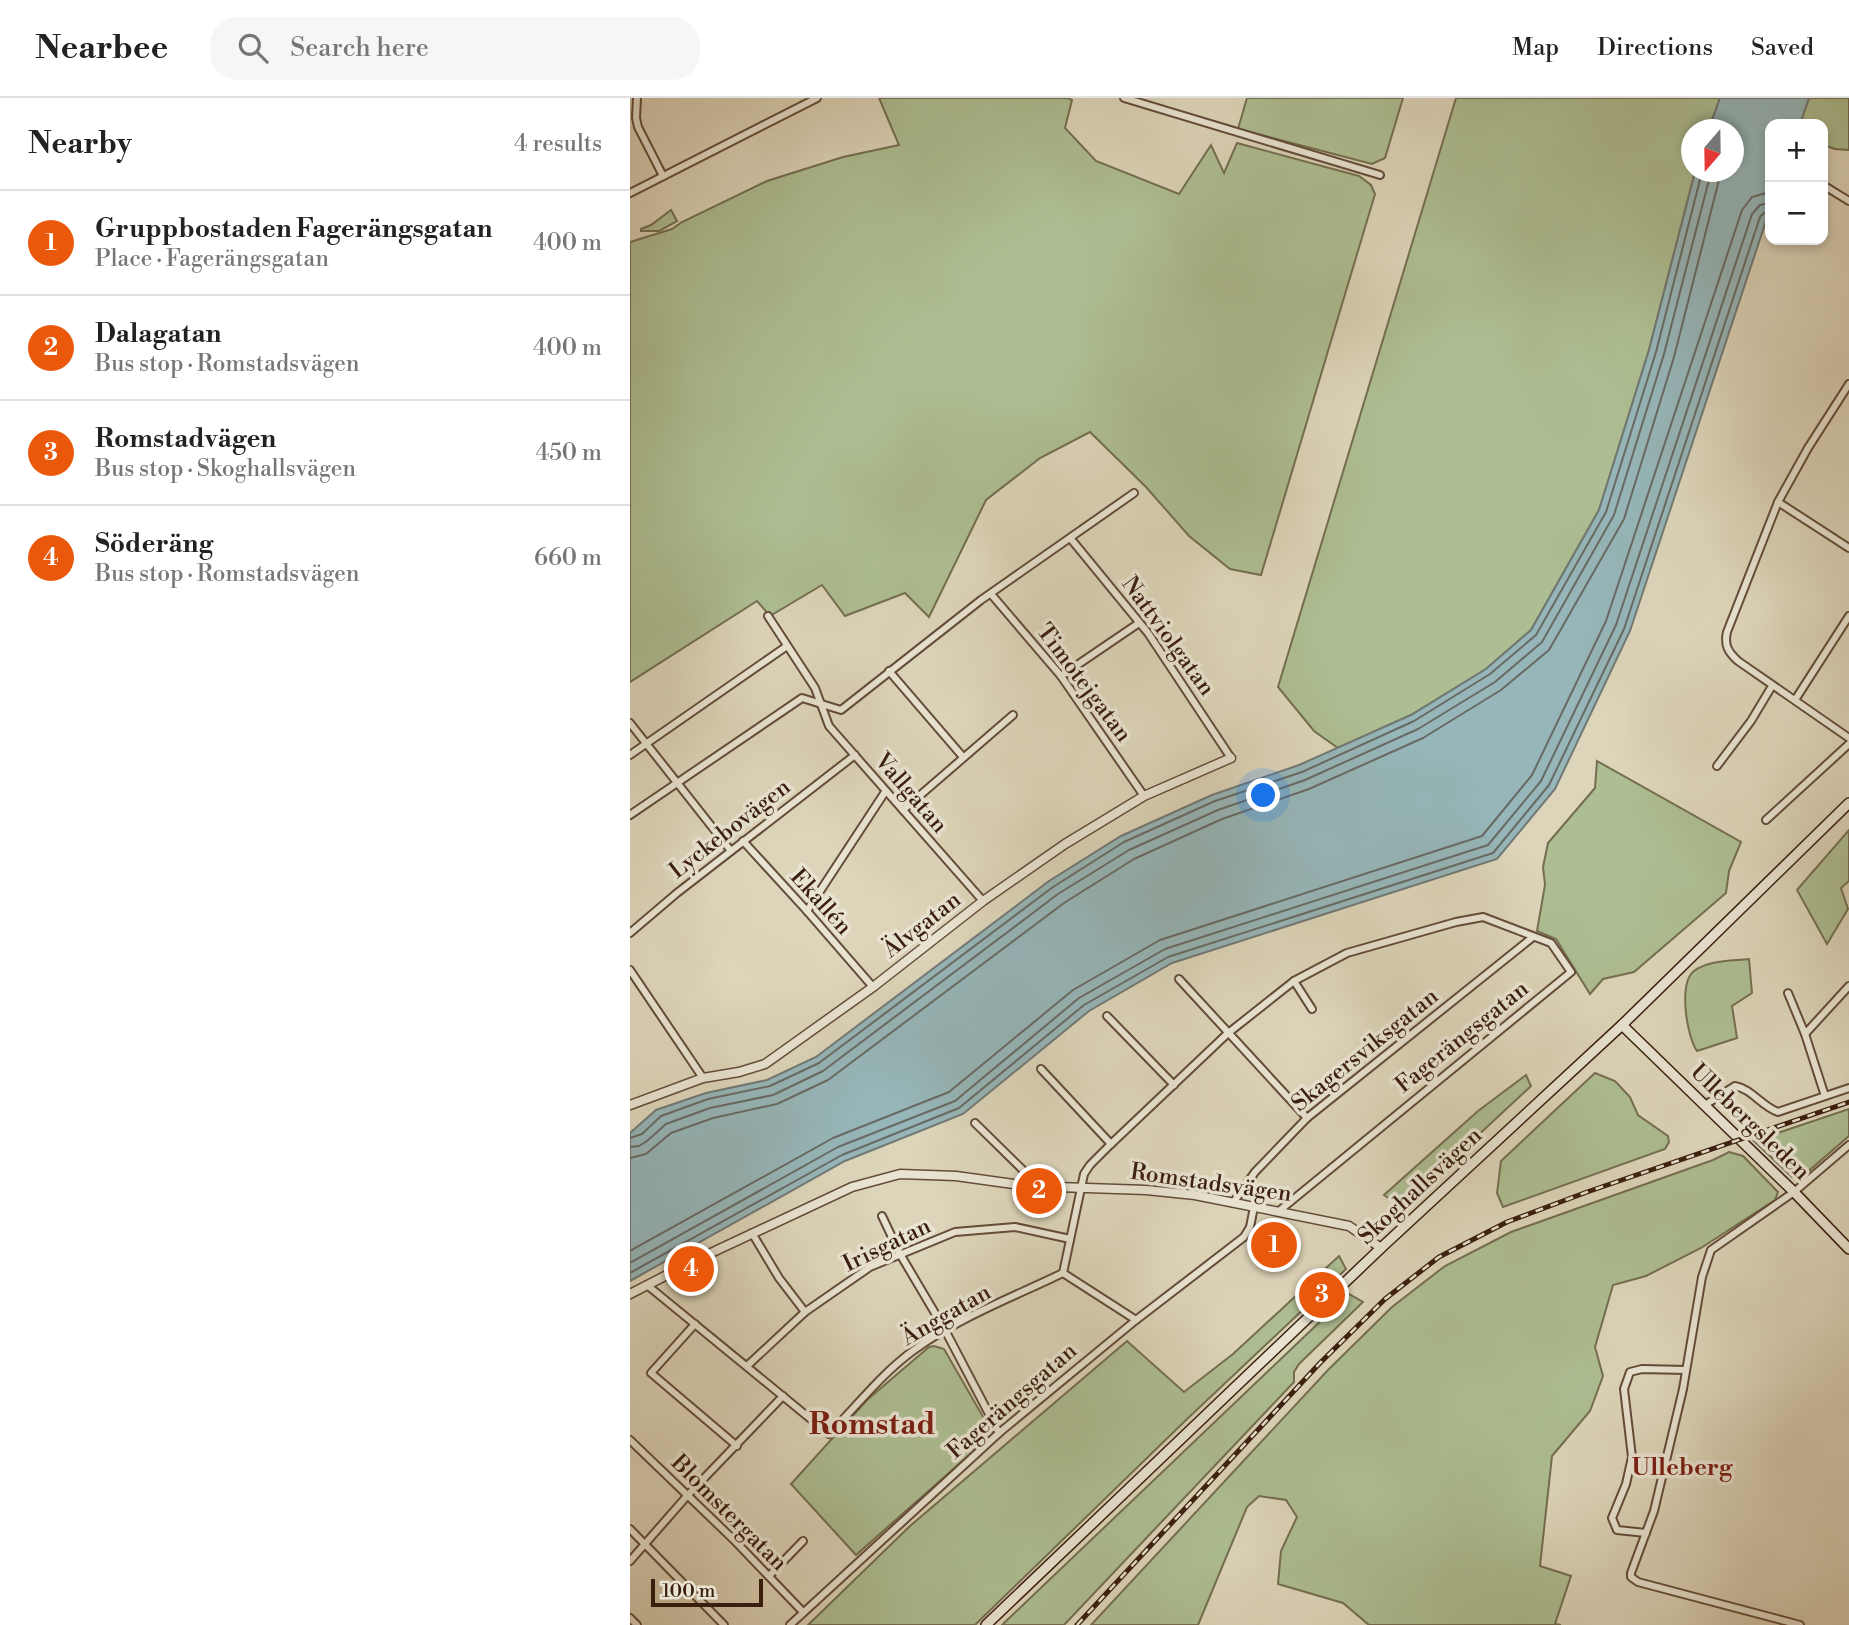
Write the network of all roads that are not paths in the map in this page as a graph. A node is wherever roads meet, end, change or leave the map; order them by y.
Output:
1 (637, 98) edge
2 (817, 98) edge
3 (1124, 98) edge
4 (801, 102) edge
5 (1380, 174) dead end
6 (663, 176) junction
7 (1828, 188) edge
8 (630, 193) edge
9 (1849, 201) edge
10 (1849, 384) edge
11 (1134, 493) dead end
12 (1778, 502) junction
13 (1074, 537) junction
14 (1849, 548) edge
15 (991, 594) junction
16 (768, 616) dead end
17 (1849, 616) edge
18 (1139, 623) junction
19 (787, 646) junction
20 (889, 671) junction
21 (1061, 676) junction
22 (1772, 686) junction
23 (1795, 700) junction
24 (820, 704) junction
25 (1013, 715) dead end
26 (630, 723) edge
27 (1849, 738) edge
28 (1849, 744) edge
29 (648, 745) junction
30 (630, 755) edge
31 (855, 755) junction
32 (963, 757) junction
33 (1231, 758) joint
34 (1717, 766) dead end
35 (678, 783) junction
36 (885, 792) junction
37 (1144, 796) junction
38 (1849, 803) edge
39 (902, 810) junction
40 (630, 815) edge
41 (1766, 820) dead end
42 (743, 841) junction
43 (731, 851) junction
44 (983, 901) junction
45 (807, 911) junction
46 (630, 933) edge
47 (1533, 937) junction
48 (630, 970) edge
49 (1179, 979) dead end
50 (1294, 981) junction
51 (1849, 986) edge
52 (873, 987) junction
53 (1788, 993) dead end
54 (1311, 1009) dead end
55 (1107, 1016) dead end
56 (1622, 1025) junction
57 (1227, 1034) junction
58 (1805, 1034) junction
59 (1041, 1069) dead end
60 (703, 1078) junction
61 (1174, 1085) junction
62 (1849, 1088) edge
63 (1825, 1096) junction
64 (630, 1105) edge
65 (1705, 1105) junction
66 (1307, 1118) junction
67 (975, 1123) dead end
68 (1111, 1144) junction
69 (1849, 1146) edge
70 (1028, 1186) junction
71 (1083, 1189) junction
72 (1794, 1192) junction
73 (1233, 1203) junction
74 (1254, 1207) junction
75 (1279, 1211) junction
76 (882, 1216) dead end
77 (752, 1233) junction
78 (1070, 1239) junction
79 (1381, 1248) junction
80 (1849, 1249) edge
81 (900, 1254) junction
82 (1063, 1273) junction
83 (646, 1285) junction
84 (630, 1294) edge
85 (805, 1312) junction
86 (1136, 1320) junction
87 (695, 1324) junction
88 (945, 1330) junction
89 (747, 1366) junction
90 (1686, 1370) junction
91 (783, 1396) junction
92 (999, 1433) junction
93 (630, 1440) edge
94 (737, 1446) junction
95 (687, 1496) junction
96 (630, 1529) edge
97 (1646, 1534) junction
98 (803, 1541) dead end
99 (646, 1545) junction
100 (630, 1561) edge
101 (769, 1576) junction
102 (803, 1612) junction
103 (630, 1618) edge
104 (637, 1625) edge
105 (724, 1625) edge
106 (790, 1625) edge
107 (986, 1625) edge
108 (1800, 1625) edge

1 - 6 street
2 - 4 street
3 - 5 street
4 - 6 street
6 - 8 street
7 - 9 street
10 - 12 street
11 - 13 street
12 - 14 street
12 - 22 street
13 - 15 street
13 - 18 street, Nattviolgatan
15 - 20 street
15 - 21 street, Timotejgatan
16 - 19 street, Vallgatan
17 - 23 street
18 - 21 street
18 - 33 street, Nattviolgatan
19 - 24 street, Vallgatan
19 - 29 street
20 - 24 street
20 - 32 street
21 - 37 street, Timotejgatan
22 - 23 street
22 - 34 street
23 - 27 street
24 - 31 street, Vallgatan
24 - 35 street
25 - 32 street
26 - 29 street
28 - 41 street
29 - 30 street
29 - 35 street
31 - 36 street, Vallgatan
31 - 42 street, Lyckebovägen
32 - 39 street
33 - 37 street, Älvgatan
35 - 40 street
35 - 43 street
36 - 39 street, Vallgatan
36 - 45 street
37 - 44 street, Älvgatan
38 - 56 main road, Skoghallsvägen
39 - 44 street, Vallgatan
42 - 43 street, Lyckebovägen
42 - 45 street, Ekallén
43 - 46 street, Lyckebovägen
44 - 52 street, Älvgatan
45 - 52 street, Ekallén
47 - 50 street
47 - 66 street, Skagersviksgatan
47 - 75 street, Fagerängsgatan
48 - 60 street
49 - 57 street
50 - 54 street
50 - 57 street
51 - 58 street
52 - 60 street, Älvgatan
53 - 58 street
55 - 61 street
56 - 65 main road, Ullebergsleden
56 - 79 main road, Skoghallsvägen
57 - 61 street
57 - 66 street
58 - 63 street
59 - 68 street
60 - 64 street, Älvgatan
61 - 68 street
62 - 63 street
63 - 65 street
65 - 72 main road, Ullebergsleden
66 - 73 street, Skagersviksgatan
67 - 70 street
68 - 71 street
69 - 72 street
70 - 71 street, Romstadsvägen
70 - 77 street, Romstadsvägen
71 - 73 street, Romstadsvägen
71 - 78 street
72 - 80 main road, Ullebergsleden
72 - 90 street
73 - 74 street, Romstadsvägen
74 - 75 street, Romstadsvägen
74 - 86 street, Fagerängsgatan
75 - 79 street, Romstadsvägen
76 - 81 street
77 - 83 street, Romstadsvägen
77 - 85 street
78 - 81 street, Irisgatan
78 - 82 street
79 - 107 main road, Skoghallsvägen
81 - 85 street, Irisgatan
81 - 88 street
82 - 86 street
82 - 88 street, Änggatan
83 - 84 street, Romstadsvägen
83 - 87 street
85 - 89 street, Irisgatan
86 - 92 street, Fagerängsgatan
87 - 89 street
87 - 94 street
88 - 91 street, Änggatan
88 - 92 street
89 - 91 street
90 - 97 street
90 - 97 street
91 - 94 street
92 - 102 street, Fagerängsgatan
93 - 95 street, Blomstergatan
94 - 95 street
95 - 99 street
95 - 101 street, Blomstergatan
96 - 99 street
97 - 108 street
98 - 101 street
99 - 100 street
99 - 105 street
101 - 102 street, Blomstergatan
102 - 106 street, Fagerängsgatan
103 - 104 street

